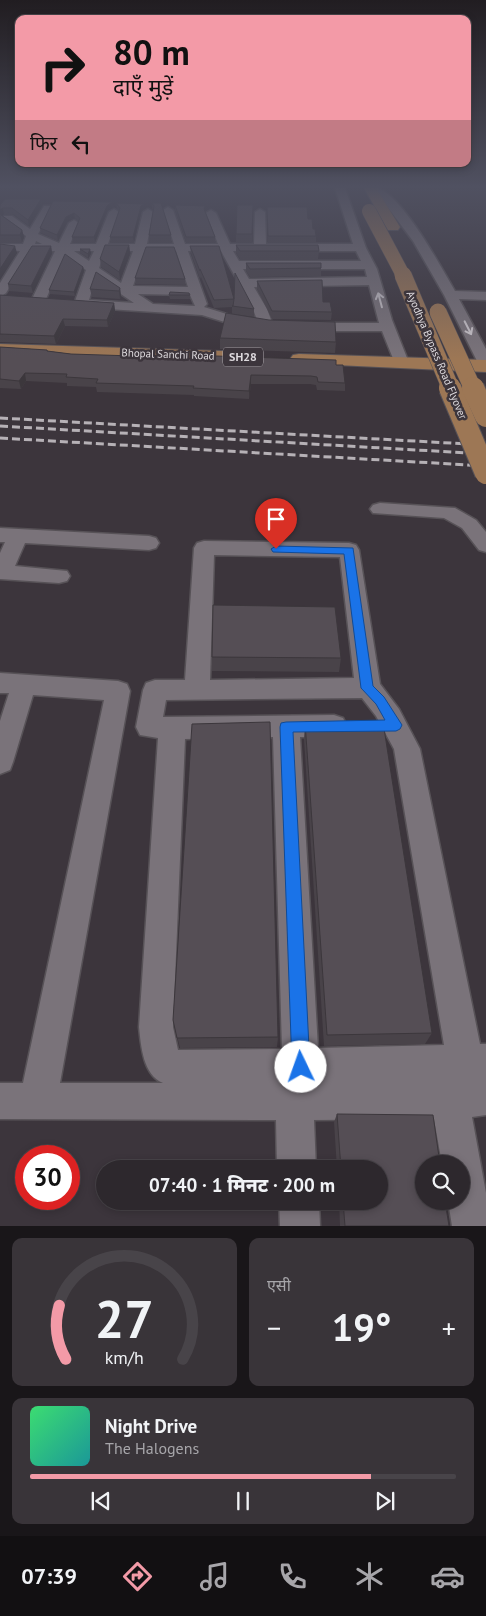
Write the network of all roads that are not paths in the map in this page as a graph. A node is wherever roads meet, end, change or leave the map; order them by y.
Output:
1 (28, 245) edge
2 (49, 245) edge
3 (63, 245) edge
4 (390, 245) edge
5 (404, 245) edge
6 (421, 245) edge
7 (225, 247) junction
8 (260, 247) joint
9 (62, 248) junction
10 (101, 248) junction
11 (140, 248) junction
12 (181, 248) junction
13 (360, 248) joint
14 (235, 265) junction
15 (369, 265) junction
16 (91, 268) junction
17 (422, 277) dead end
18 (375, 281) junction
19 (245, 283) junction
20 (125, 290) junction
21 (194, 291) junction
22 (430, 294) dead end
23 (3, 296) edge
24 (450, 296) junction
25 (486, 296) edge
26 (80, 304) junction
27 (150, 308) junction
28 (203, 311) junction
29 (294, 327) edge
30 (388, 327) junction
31 (0, 349) edge
32 (401, 363) junction
33 (486, 364) edge
34 (486, 416) edge
35 (486, 473) edge
36 (380, 509) dead end
37 (9, 535) edge
38 (149, 543) dead end
39 (486, 545) edge
40 (1, 572) edge
41 (59, 576) dead end
42 (12, 684) edge
43 (368, 688) junction
44 (197, 690) junction
45 (396, 725) junction
46 (286, 727) junction
47 (172, 728) junction
48 (0, 762) edge
49 (476, 1062) edge
50 (298, 1084) junction
51 (468, 1098) edge
52 (0, 1101) edge
53 (38, 1102) junction
54 (462, 1155) edge
55 (297, 1160) edge
56 (299, 1210) edge
57 (469, 1210) edge
58 (300, 1226) edge
59 (472, 1226) edge

1 - 23 street
2 - 9 street
3 - 9 street
4 - 35 main road, Ayodhya Bypass Road Flyover, bridge
5 - 17 main road, Ayodhya Bypass Road Flyover
6 - 24 street
7 - 8 street
7 - 12 street
7 - 14 street
8 - 13 street
9 - 10 street
9 - 16 street
9 - 26 street
10 - 11 street
10 - 16 street
11 - 12 street
11 - 20 street
12 - 21 street
13 - 15 street
14 - 15 street
14 - 19 street
15 - 18 street
16 - 20 street
16 - 26 street
18 - 19 street
30 -> 18 street
19 - 28 street
20 - 21 street
20 - 27 street
21 - 28 street
22 - 34 main road, Ayodhya Bypass Road Flyover, bridge
24 - 25 street
24 -> 33 street
26 - 27 street
27 - 28 street
29 - 30 street
30 - 32 street
31 - 32 main road, Bhopal Sanchi Road / SH28
32 - 33 main road, Bhopal Sanchi Road / SH28
36 - 39 street
37 - 38 street
37 - 40 street
40 - 41 street
42 - 48 street
42 - 53 street
43 - 44 street
43 - 44 street
43 - 45 street
44 - 47 street
45 - 46 street
45 - 49 street
46 - 47 street
46 - 50 street
47 - 50 street
49 - 50 street
50 - 51 street
50 - 53 street
50 - 55 street
51 - 54 street
52 - 53 street
56 - 58 street
57 - 59 street

